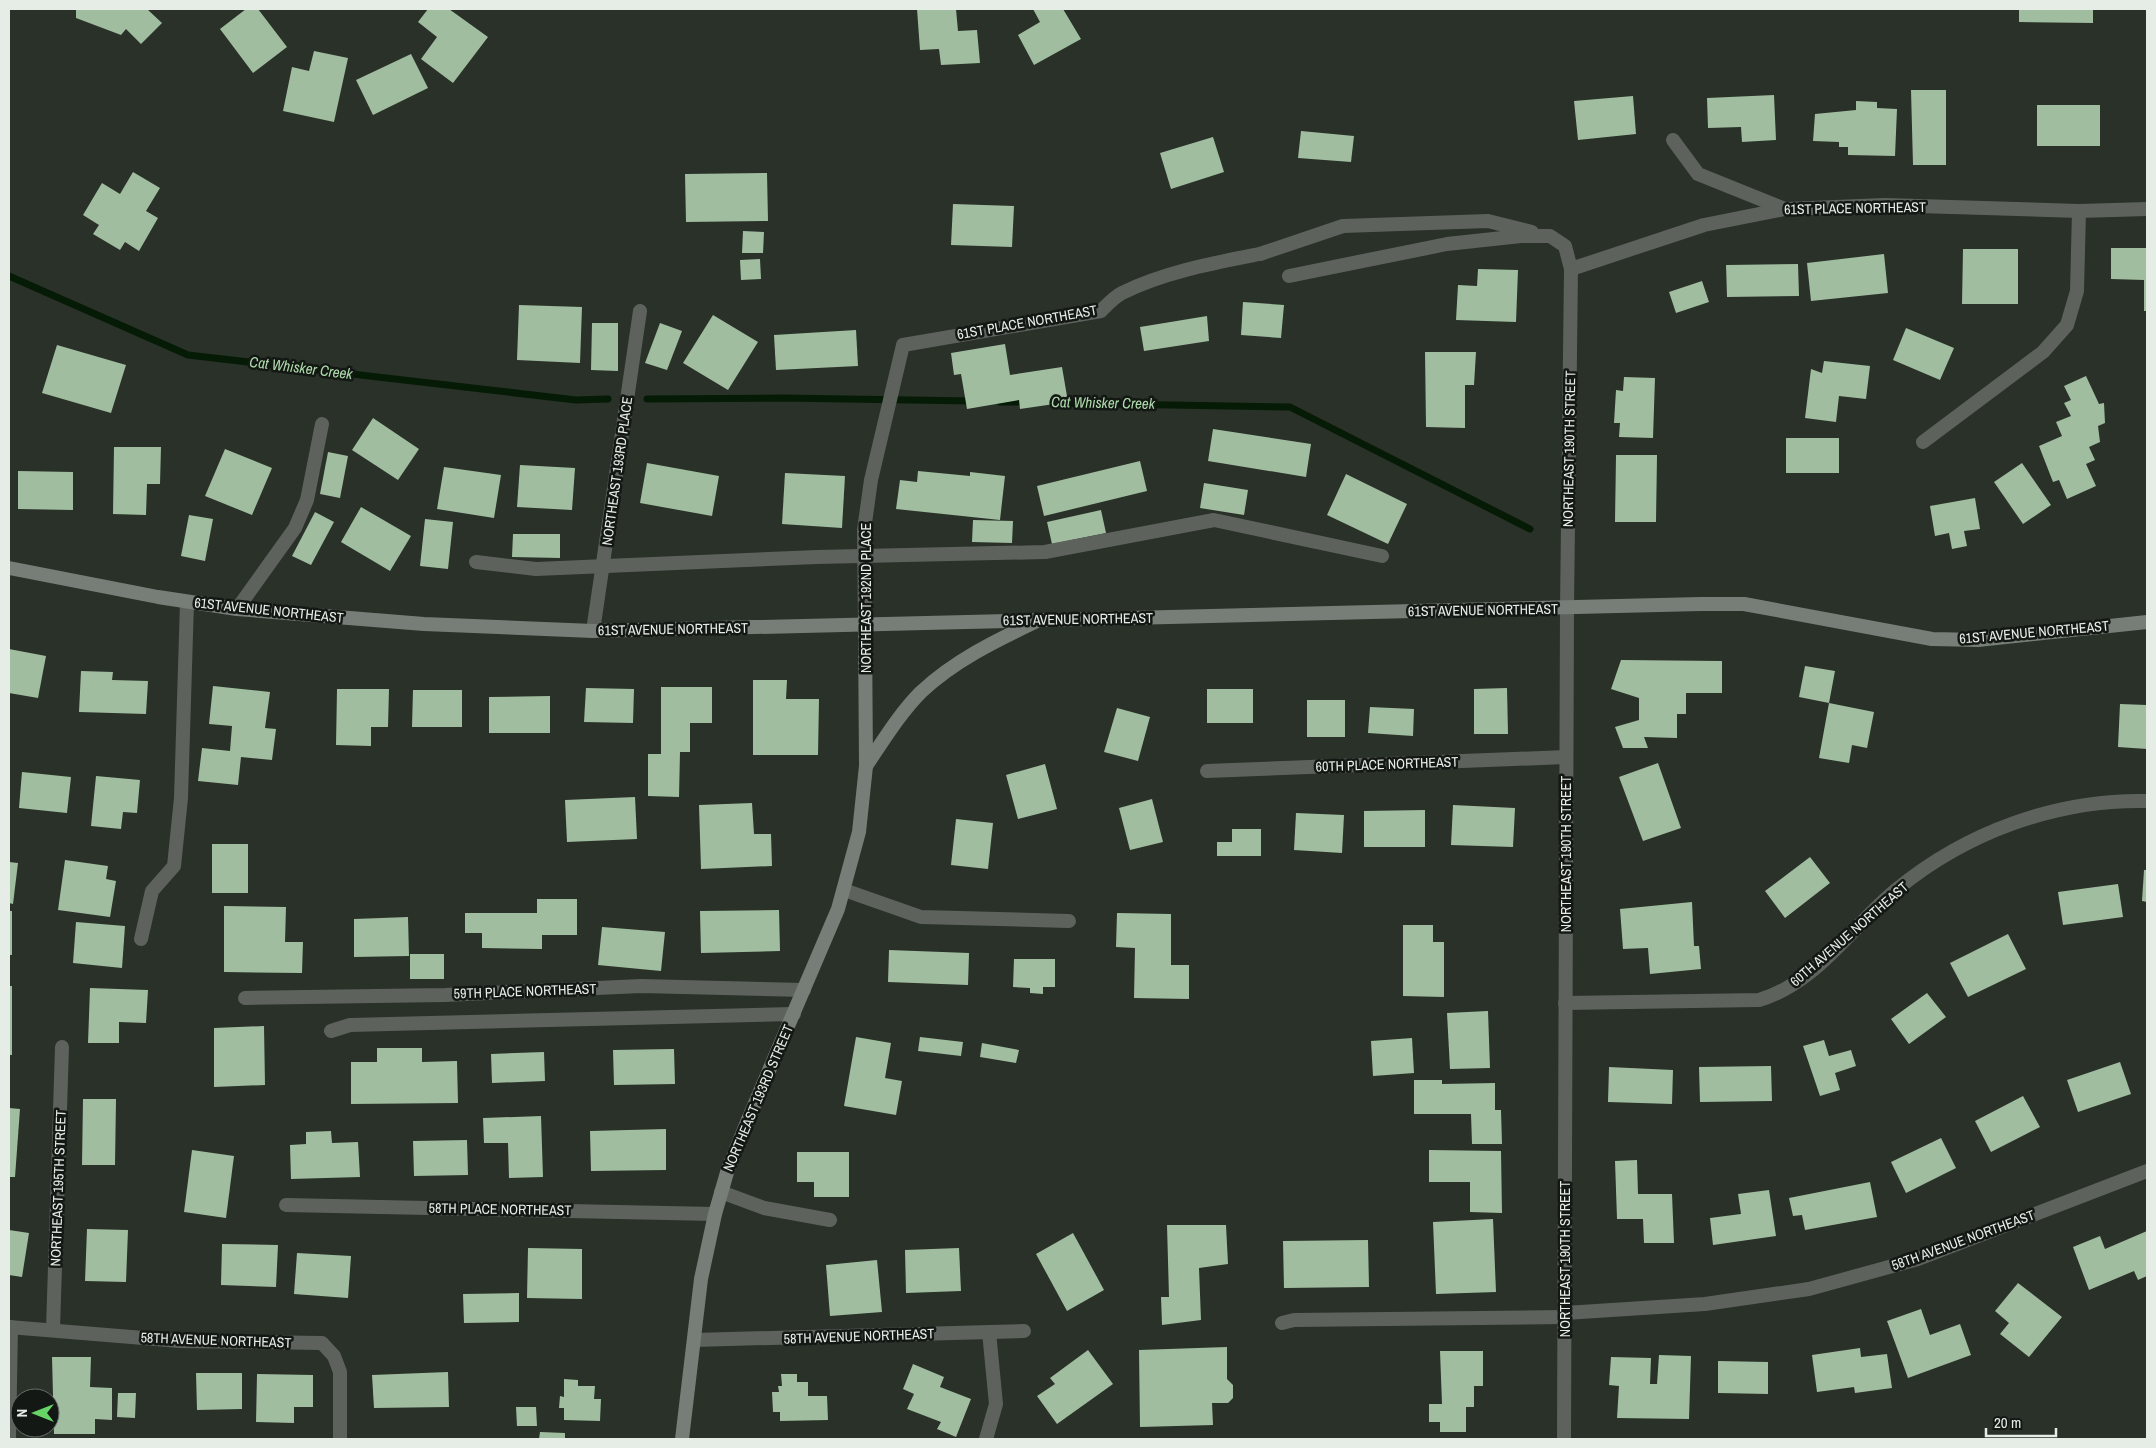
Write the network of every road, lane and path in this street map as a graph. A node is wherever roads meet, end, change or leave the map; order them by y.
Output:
1 (1673, 140) dead end
2 (1785, 209) junction
3 (2147, 209) edge
4 (2078, 211) junction
5 (1550, 236) junction
6 (1571, 270) junction
7 (1289, 276) dead end
8 (640, 311) dead end
9 (903, 345) joint
10 (322, 424) dead end
11 (1923, 442) dead end
12 (865, 555) junction
13 (1382, 556) dead end
14 (476, 562) dead end
15 (603, 566) junction
16 (9, 568) edge
17 (187, 602) junction
18 (1567, 608) junction
19 (237, 609) junction
20 (1039, 620) junction
21 (2147, 622) edge
22 (865, 624) junction
23 (593, 631) junction
24 (1566, 757) junction
25 (866, 766) junction
26 (1207, 771) dead end
27 (2147, 801) edge
28 (844, 890) junction
29 (1069, 921) dead end
30 (141, 939) dead end
31 (804, 990) junction
32 (245, 998) dead end
33 (1566, 1003) junction
34 (794, 1014) junction
35 (331, 1031) dead end
36 (62, 1047) dead end
37 (2147, 1171) edge
38 (721, 1192) junction
39 (286, 1205) dead end
40 (715, 1214) junction
41 (830, 1220) dead end
42 (1565, 1315) junction
43 (1282, 1323) dead end
44 (10, 1327) edge
45 (53, 1329) junction
46 (1024, 1331) dead end
47 (989, 1332) junction
48 (694, 1340) junction
49 (9, 1439) edge
50 (340, 1439) edge
51 (682, 1439) edge
52 (986, 1439) edge
53 (1564, 1439) edge

1 - 2 street
2 - 4 street, 61ST PLACE NORTHEAST
2 - 6 street, 61ST PLACE NORTHEAST
3 - 4 street, 61ST PLACE NORTHEAST
4 - 11 street
5 - 6 street, NORTHEAST 190TH STREET
5 - 7 street
5 - 9 street, 61ST PLACE NORTHEAST
6 - 18 street, NORTHEAST 190TH STREET
8 - 15 street, NORTHEAST 193RD PLACE
9 - 12 street, NORTHEAST 192ND PLACE
10 - 19 street
12 - 13 street
12 - 15 street
12 - 22 street, NORTHEAST 192ND PLACE
14 - 15 street
15 - 23 street, NORTHEAST 193RD PLACE
16 - 17 main road, 61ST AVENUE NORTHEAST
17 - 19 main road, 61ST AVENUE NORTHEAST
17 - 30 street
18 - 20 main road, 61ST AVENUE NORTHEAST
18 - 21 main road, 61ST AVENUE NORTHEAST
18 - 24 street, NORTHEAST 190TH STREET
19 - 23 main road, 61ST AVENUE NORTHEAST
20 - 22 main road, 61ST AVENUE NORTHEAST
20 - 25 main road
22 - 23 main road, 61ST AVENUE NORTHEAST
22 - 25 main road, NORTHEAST 192ND PLACE
24 - 26 street, 60TH PLACE NORTHEAST
24 - 33 street, NORTHEAST 190TH STREET
25 - 28 main road, NORTHEAST 193RD STREET
27 - 33 street, 60TH AVENUE NORTHEAST
28 - 29 street
28 - 31 main road, NORTHEAST 193RD STREET
31 - 32 street, 59TH PLACE NORTHEAST
31 - 34 main road, NORTHEAST 193RD STREET
33 - 42 street, NORTHEAST 190TH STREET
34 - 35 street, 59TH PLACE NORTHEAST
34 - 38 main road, NORTHEAST 193RD STREET
36 - 45 street, NORTHEAST 195TH STREET
37 - 42 street, 58TH AVENUE NORTHEAST
38 - 40 main road, NORTHEAST 193RD STREET
38 - 41 street
39 - 40 street, 58TH PLACE NORTHEAST
40 - 48 main road, NORTHEAST 193RD STREET
42 - 43 street, 58TH AVENUE NORTHEAST
42 - 53 street, NORTHEAST 190TH STREET
44 - 45 street, 58TH AVENUE NORTHEAST
44 - 49 street
45 - 50 street, 58TH AVENUE NORTHEAST
46 - 47 street, 58TH AVENUE NORTHEAST
47 - 48 street, 58TH AVENUE NORTHEAST
47 - 52 street
48 - 51 main road, NORTHEAST 193RD STREET

